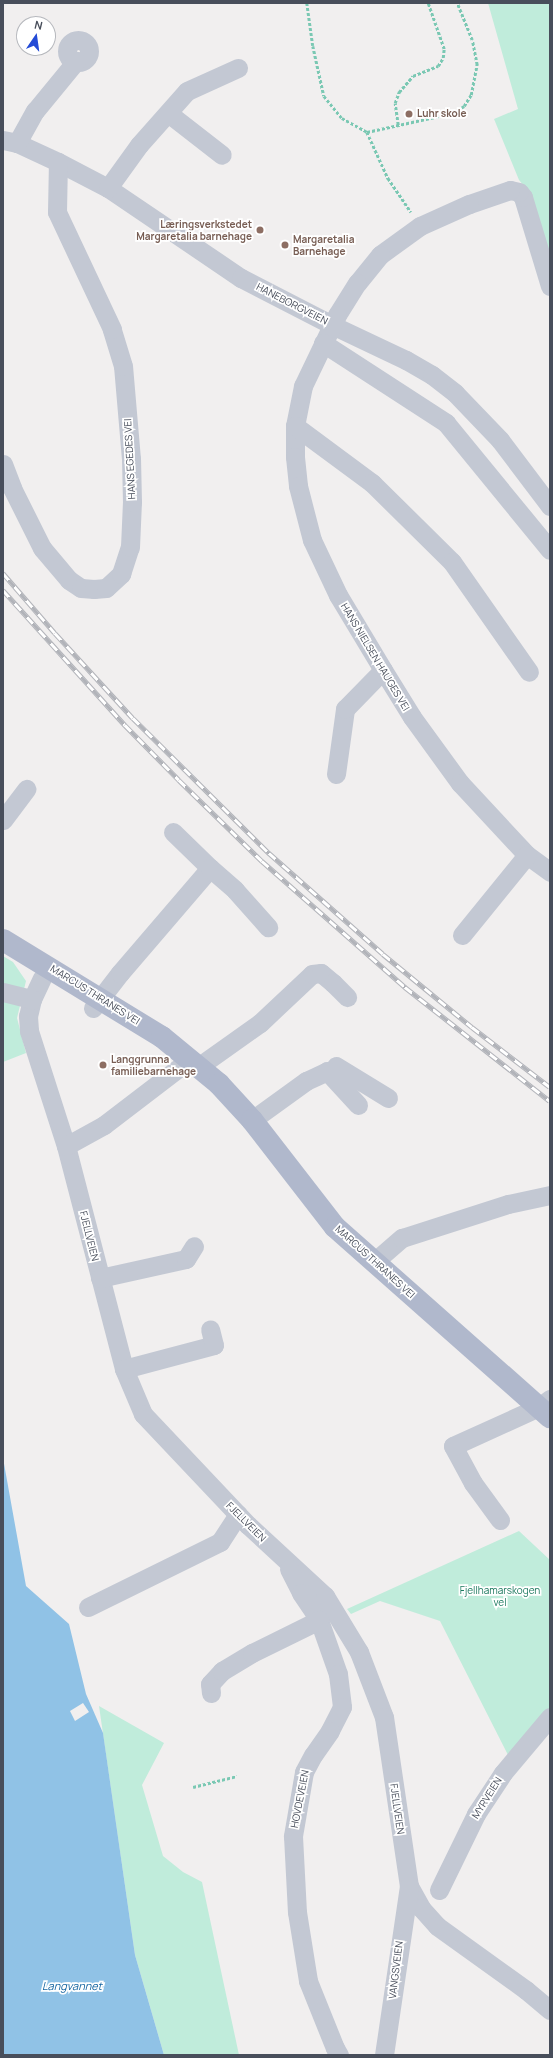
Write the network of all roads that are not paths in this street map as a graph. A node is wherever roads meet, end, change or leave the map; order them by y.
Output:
1 (76, 62) dead end
2 (238, 68) dead end
3 (168, 113) junction
4 (10, 141) edge
5 (222, 155) dead end
6 (58, 162) junction
7 (108, 188) junction
8 (550, 286) edge
9 (332, 325) junction
10 (323, 344) junction
11 (295, 426) junction
12 (3, 464) edge
13 (550, 506) edge
14 (550, 550) edge
15 (383, 670) junction
16 (529, 672) dead end
17 (336, 774) dead end
18 (26, 789) dead end
19 (3, 820) edge
20 (173, 832) dead end
21 (527, 855) junction
22 (210, 868) junction
23 (550, 872) edge
24 (268, 927) dead end
25 (462, 935) dead end
26 (3, 940) edge
27 (3, 948) edge
28 (48, 974) junction
29 (3, 992) edge
30 (347, 997) dead end
31 (32, 1000) junction
32 (97, 1003) junction
33 (191, 1061) junction
34 (336, 1066) junction
35 (388, 1098) dead end
36 (358, 1105) dead end
37 (252, 1120) junction
38 (66, 1146) junction
39 (550, 1195) edge
40 (194, 1246) dead end
41 (374, 1262) junction
42 (100, 1278) junction
43 (210, 1329) dead end
44 (124, 1369) junction
45 (546, 1408) edge
46 (238, 1514) junction
47 (500, 1520) dead end
48 (284, 1558) junction
49 (88, 1607) dead end
50 (319, 1620) junction
51 (211, 1693) dead end
52 (550, 1717) edge
53 (409, 1886) junction
54 (440, 1890) dead end
55 (550, 2010) edge
56 (340, 2055) edge
57 (384, 2055) edge

1 - 4 street
2 - 3 street
3 - 5 street
3 - 7 street
4 - 6 street, HANEBORGVEIEN
6 - 7 street, HANEBORGVEIEN
6 - 12 street, HANS EGEDES VEI
7 - 9 street, HANEBORGVEIEN
8 - 9 street, HANS NIELSEN HAUGES VEI
9 - 10 street, HANS NIELSEN HAUGES VEI
9 - 13 street, HANEBORGVEIEN
10 - 11 street, HANS NIELSEN HAUGES VEI
10 - 14 street
11 - 15 street, HANS NIELSEN HAUGES VEI
11 - 16 street
15 - 17 street
15 - 21 street, HANS NIELSEN HAUGES VEI
18 - 19 street
20 - 22 street
21 - 23 street, HANS NIELSEN HAUGES VEI
21 - 25 street
22 - 24 street
22 - 32 street
26 - 28 main road, MARCUS THRANES VEI
27 - 28 main road, MARCUS THRANES VEI
28 - 31 street, FJELLVEIEN
28 - 32 main road, MARCUS THRANES VEI
29 - 31 street
30 - 33 street
31 - 38 street, FJELLVEIEN
32 - 33 main road, MARCUS THRANES VEI
33 - 37 main road, MARCUS THRANES VEI
33 - 38 street
34 - 35 street
34 - 36 street
34 - 37 street
37 - 41 main road, MARCUS THRANES VEI
38 - 42 street, FJELLVEIEN
39 - 41 street
40 - 42 street
41 - 45 main road, MARCUS THRANES VEI
42 - 44 street, FJELLVEIEN
43 - 44 street
44 - 46 street, FJELLVEIEN
45 - 47 street
46 - 48 street, FJELLVEIEN
46 - 49 street
48 - 50 street, HOVDEVEIEN
48 - 53 street, FJELLVEIEN
50 - 51 street
50 - 56 street, HOVDEVEIEN
52 - 54 street, MYRVEIEN
53 - 55 street, FJELLVEIEN
53 - 57 street, VANGSVEIEN

